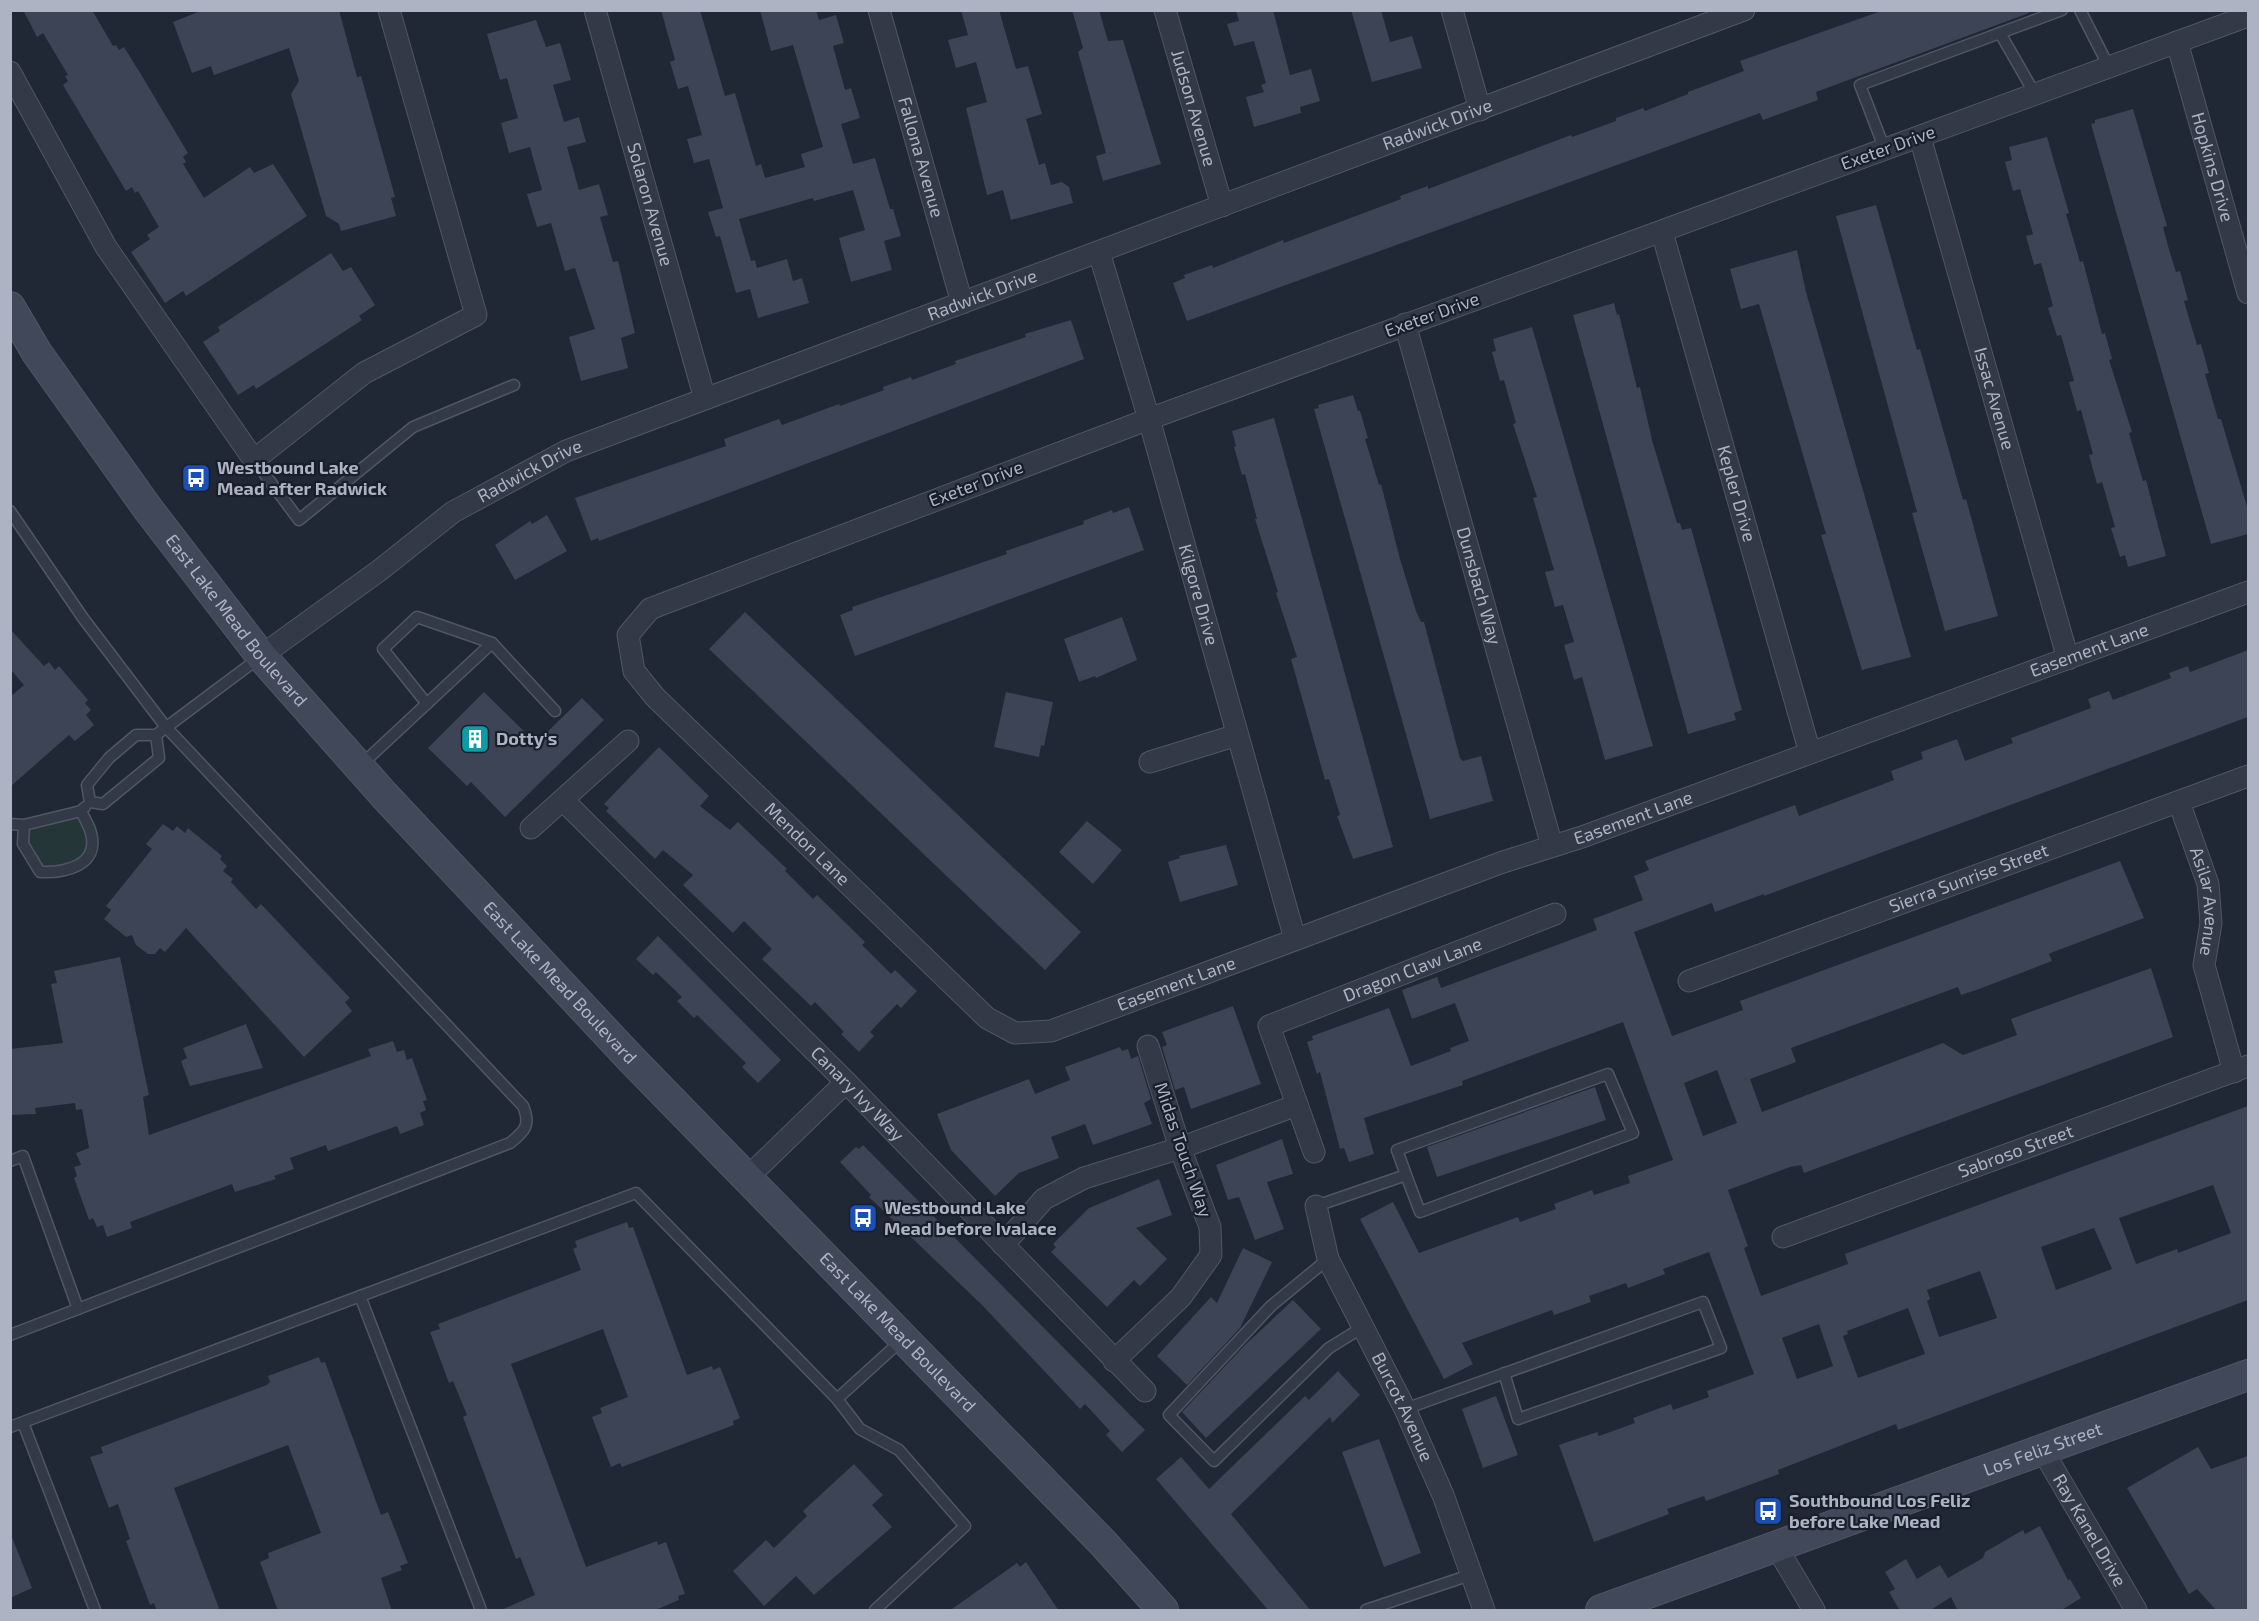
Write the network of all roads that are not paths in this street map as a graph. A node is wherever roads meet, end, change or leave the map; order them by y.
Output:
1 (389, 10) edge
2 (595, 10) edge
3 (879, 10) edge
4 (1166, 10) edge
5 (1452, 10) edge
6 (2062, 10) edge
7 (2079, 10) edge
8 (1743, 11) edge
9 (2240, 15) edge
10 (2000, 33) junction
11 (2177, 42) junction
12 (2109, 67) junction
13 (10, 72) edge
14 (2035, 94) junction
15 (1480, 110) junction
16 (1920, 137) junction
17 (1885, 150) junction
18 (1222, 206) junction
19 (1662, 232) junction
20 (1099, 252) junction
21 (2248, 293) edge
22 (962, 303) junction
23 (10, 308) edge
24 (1405, 324) junction
25 (514, 384) dead end
26 (705, 399) junction
27 (1149, 419) junction
28 (254, 460) junction
29 (10, 511) edge
30 (2248, 592) edge
31 (628, 635) joint
32 (492, 643) junction
33 (261, 656) junction
34 (2068, 659) junction
35 (427, 704) junction
36 (555, 711) dead end
37 (165, 726) junction
38 (156, 735) junction
39 (1238, 735) junction
40 (628, 741) dead end
41 (1810, 753) junction
42 (1150, 762) dead end
43 (359, 767) junction
44 (2248, 776) edge
45 (563, 800) junction
46 (90, 802) junction
47 (2179, 802) junction
48 (81, 811) junction
49 (10, 824) edge
50 (24, 825) junction
51 (531, 828) dead end
52 (1552, 846) junction
53 (1555, 914) dead end
54 (1296, 939) junction
55 (1689, 981) dead end
56 (1015, 1033) joint
57 (1148, 1046) dead end
58 (2241, 1069) edge
59 (846, 1082) junction
60 (1297, 1105) junction
61 (1180, 1148) junction
62 (1314, 1152) dead end
63 (10, 1161) edge
64 (1406, 1175) junction
65 (747, 1178) junction
66 (1316, 1206) joint
67 (1783, 1237) dead end
68 (1003, 1245) junction
69 (1328, 1259) junction
70 (360, 1296) junction
71 (78, 1309) junction
72 (1363, 1327) junction
73 (10, 1335) edge
74 (903, 1338) junction
75 (1114, 1361) junction
76 (1504, 1373) junction
77 (2248, 1376) edge
78 (1145, 1391) dead end
79 (837, 1399) junction
80 (1405, 1409) junction
81 (23, 1422) junction
82 (10, 1427) edge
83 (2043, 1450) junction
84 (1777, 1548) junction
85 (1470, 1575) junction
86 (95, 1611) edge
87 (481, 1611) edge
88 (875, 1611) edge
89 (1163, 1611) edge
90 (1366, 1611) edge
91 (1484, 1611) edge
92 (1601, 1611) edge
93 (1814, 1611) edge
94 (2136, 1611) edge

1 - 28 street
2 - 26 street, Solaron Avenue
3 - 22 street, Fallona Avenue
4 - 18 street, Judson Avenue
5 - 15 street
6 - 10 lane
7 - 12 lane
8 - 15 street, Radwick Drive
9 - 11 street, Exeter Drive
10 - 14 lane
10 - 17 lane
11 - 12 street, Exeter Drive
11 - 21 street, Hopkins Drive
12 - 14 street, Exeter Drive
13 - 28 street
14 - 16 street, Exeter Drive
15 - 18 street, Radwick Drive
16 - 17 street, Exeter Drive
16 - 34 street, Issac Avenue
17 - 19 street, Exeter Drive
18 - 20 street, Radwick Drive
19 - 24 street, Exeter Drive
19 - 41 street, Kepler Drive
20 - 22 street, Radwick Drive
20 - 27 street, Kilgore Drive
22 - 26 street, Radwick Drive
23 - 33 main road, East Lake Mead Boulevard
24 - 27 street, Exeter Drive
24 - 52 street, Dunsbach Way
25 - 28 lane
26 - 33 street, Radwick Drive
27 - 31 street, Exeter Drive
27 - 39 street, Kilgore Drive
29 - 37 lane
30 - 34 street, Easement Lane
31 - 56 street, Mendon Lane
32 - 35 lane
32 - 35 lane
32 - 36 lane
33 - 37 lane
33 - 43 main road, East Lake Mead Boulevard
34 - 41 street, Easement Lane
35 - 43 lane
37 - 38 lane
37 - 71 lane
38 - 46 lane
38 - 46 lane
39 - 42 street
39 - 54 street, Kilgore Drive
40 - 45 street
41 - 52 street, Easement Lane
43 - 65 main road, East Lake Mead Boulevard
44 - 47 street, Sierra Sunrise Street
45 - 51 street
45 - 59 street, Canary Ivy Way
46 - 48 lane
47 - 55 street, Sierra Sunrise Street
47 - 58 street, Asilar Avenue
48 - 50 lane
48 - 50 lane
49 - 50 lane
52 - 54 street, Easement Lane
53 - 60 street, Dragon Claw Lane
54 - 56 street, Easement Lane
57 - 61 street, Midas Touch Way
58 - 67 street, Sabroso Street
59 - 65 street
59 - 68 street, Canary Ivy Way
60 - 61 street
60 - 62 street
61 - 68 street
61 - 75 street, Midas Touch Way
63 - 71 lane
64 - 64 lane
64 - 66 lane
65 - 74 main road, East Lake Mead Boulevard
66 - 69 street, Burcot Avenue
68 - 75 street, Canary Ivy Way
69 - 72 street, Burcot Avenue
69 - 72 lane
70 - 79 lane
70 - 81 lane
70 - 87 lane
71 - 73 lane
72 - 80 street, Burcot Avenue
74 - 79 lane
74 - 89 main road, East Lake Mead Boulevard
75 - 78 street, Canary Ivy Way
76 - 76 lane
76 - 80 lane
77 - 83 main road, Los Feliz Street
79 - 88 lane
80 - 85 street, Burcot Avenue
81 - 82 lane
81 - 86 lane
83 - 84 main road, Los Feliz Street
83 - 94 street, Ray Kanel Drive
84 - 92 main road, Los Feliz Street
84 - 93 street
85 - 90 lane
85 - 91 street, Burcot Avenue

